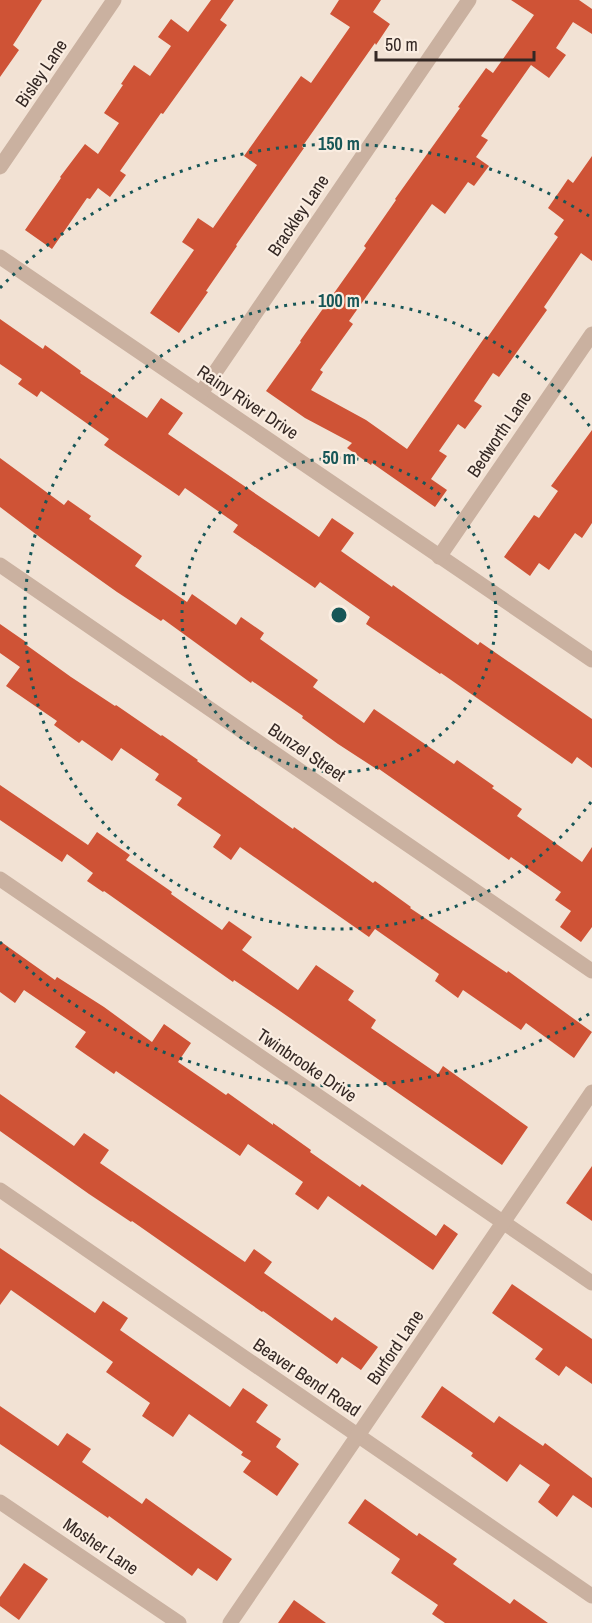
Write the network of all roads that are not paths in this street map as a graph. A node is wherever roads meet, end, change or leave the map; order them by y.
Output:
1 (114, 0) edge
2 (469, 0) edge
3 (0, 167) edge
4 (0, 257) edge
5 (592, 334) edge
6 (201, 393) junction
7 (439, 557) junction
8 (0, 565) edge
9 (592, 660) edge
10 (0, 879) edge
11 (592, 971) edge
12 (592, 1092) edge
13 (0, 1190) edge
14 (503, 1223) junction
15 (592, 1283) edge
16 (357, 1436) junction
17 (0, 1502) edge
18 (592, 1596) edge
19 (179, 1623) edge
20 (230, 1623) edge

1 - 3 street, Bisley Lane
2 - 6 street, Brackley Lane
4 - 6 street, Rainy River Drive
5 - 7 street, Bedworth Lane
6 - 7 street, Rainy River Drive
7 - 9 street, Rainy River Drive
8 - 11 street, Bunzel Street
10 - 14 street, Twinbrooke Drive
12 - 14 street, Burford Lane
13 - 16 street, Beaver Bend Road
14 - 15 street, Twinbrooke Drive
14 - 16 street, Burford Lane
16 - 18 street, Beaver Bend Road
16 - 20 street, Burford Lane
17 - 19 street, Mosher Lane

